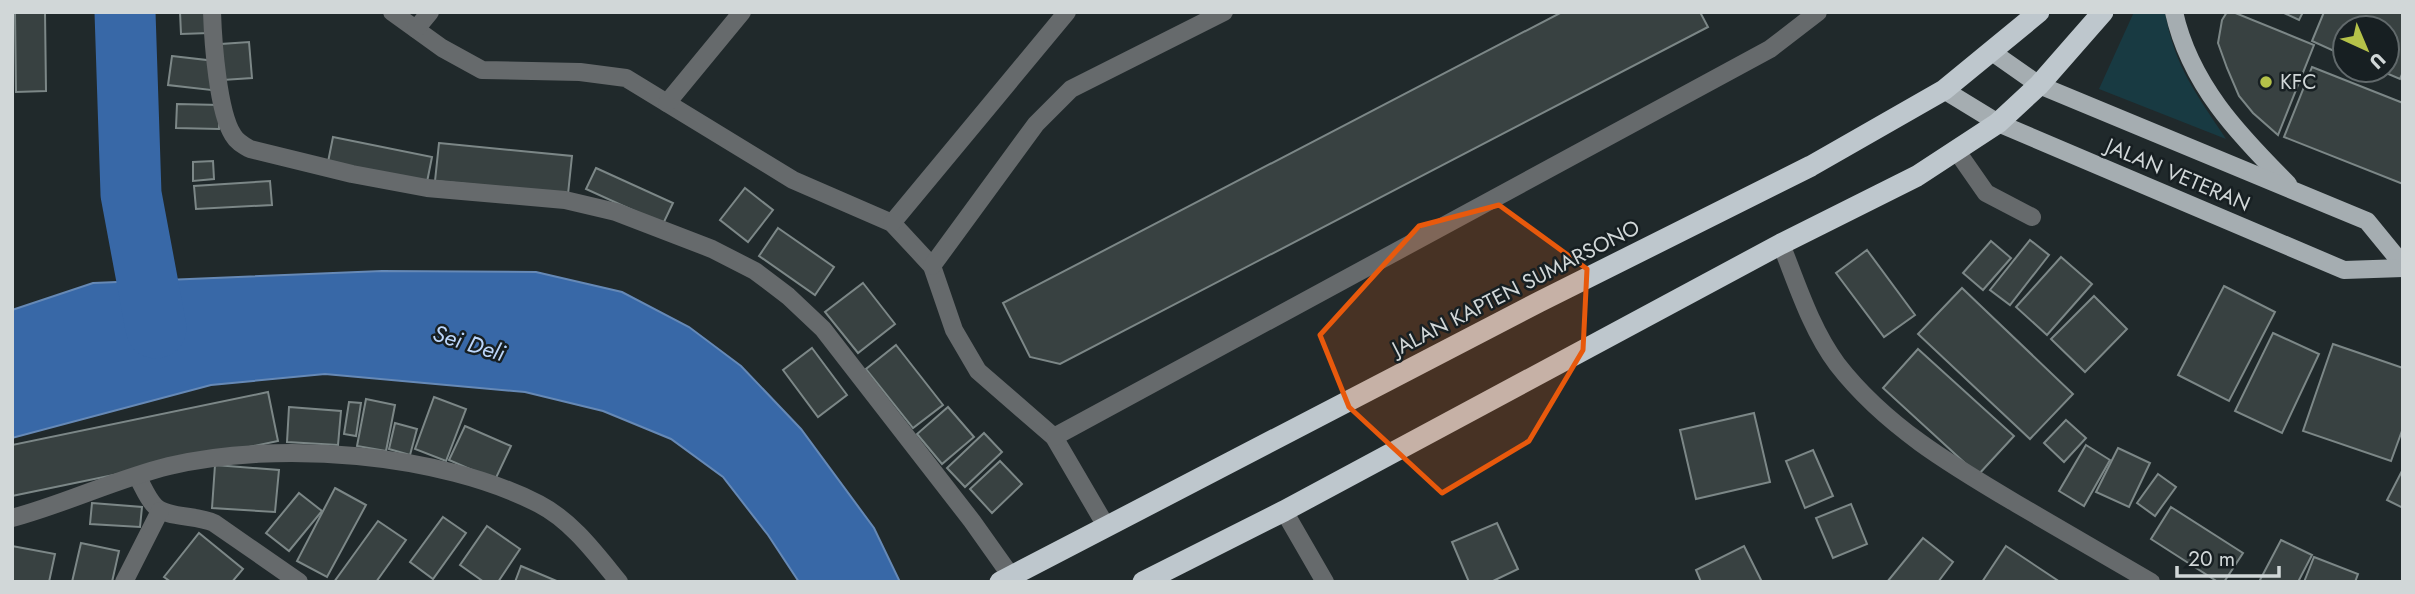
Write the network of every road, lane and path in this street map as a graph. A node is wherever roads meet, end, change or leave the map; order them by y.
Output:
1 (212, 12) edge
2 (392, 12) edge
3 (430, 12) edge
4 (742, 12) edge
5 (1068, 12) edge
6 (1224, 12) edge
7 (1818, 12) edge
8 (2039, 12) edge
9 (2103, 12) edge
10 (2174, 12) edge
11 (416, 29) junction
12 (1993, 52) junction
13 (2039, 85) junction
14 (1944, 90) junction
15 (667, 103) junction
16 (1998, 123) junction
17 (1956, 150) junction
18 (2295, 192) junction
19 (2032, 216) dead end
20 (892, 223) junction
21 (1781, 244) junction
22 (932, 266) junction
23 (2403, 267) edge
24 (1054, 437) junction
25 (138, 476) junction
26 (160, 511) junction
27 (1283, 512) junction
28 (12, 518) edge
29 (1106, 526) junction
30 (1005, 579) edge
31 (124, 582) edge
32 (299, 582) edge
33 (619, 582) edge
34 (1143, 582) edge
35 (1325, 582) edge
36 (2151, 582) edge

1 - 30 street
2 - 11 street
3 - 11 street
4 - 15 street
5 - 20 street
6 - 22 street
7 - 24 street
8 - 12 highway, JALAN KAPTEN SUMARSONO
9 - 13 highway
10 - 18 main road
11 - 15 street
12 - 13 main road, JALAN VETERAN
12 - 14 highway, JALAN KAPTEN SUMARSONO
13 - 16 highway
13 - 18 main road, JALAN VETERAN
14 - 16 main road, JALAN VETERAN
14 - 29 highway, JALAN KAPTEN SUMARSONO
15 - 20 street
16 - 17 highway
16 - 23 main road, JALAN VETERAN
17 - 19 street
17 - 21 highway
18 - 23 main road, JALAN VETERAN
20 - 22 street
21 - 27 highway
21 - 36 street
22 - 24 street
24 - 29 street
25 - 26 street
25 - 28 street
25 - 33 street
26 - 31 street
26 - 32 street
27 - 34 highway
27 - 35 street
29 - 30 highway, JALAN KAPTEN SUMARSONO

